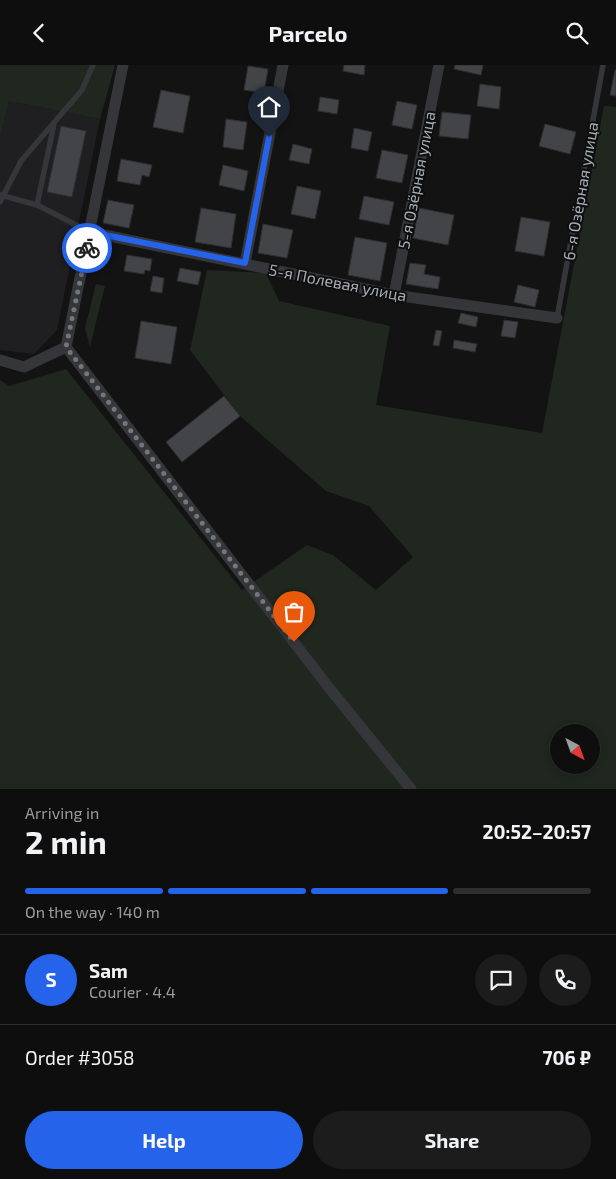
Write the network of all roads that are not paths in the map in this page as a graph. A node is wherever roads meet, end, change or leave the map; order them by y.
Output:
1 (93, 65) edge
2 (123, 65) edge
3 (283, 65) edge
4 (439, 65) edge
5 (603, 65) edge
6 (54, 122) junction
7 (0, 197) edge
8 (37, 205) junction
9 (90, 232) junction
10 (245, 263) junction
11 (394, 295) junction
12 (557, 318) joint
13 (66, 347) junction
14 (0, 360) edge
15 (411, 789) edge

1 - 6 lane
2 - 9 street
3 - 10 street
4 - 11 street, 5-я Озёрная улица
5 - 12 lane, 6-я Озёрная улица
6 - 7 lane
6 - 8 lane
7 - 8 lane
8 - 9 lane
9 - 10 street, 5-я Полевая улица
9 - 13 street
10 - 11 street, 5-я Полевая улица
11 - 12 street, 5-я Полевая улица
13 - 14 street
13 - 15 street

